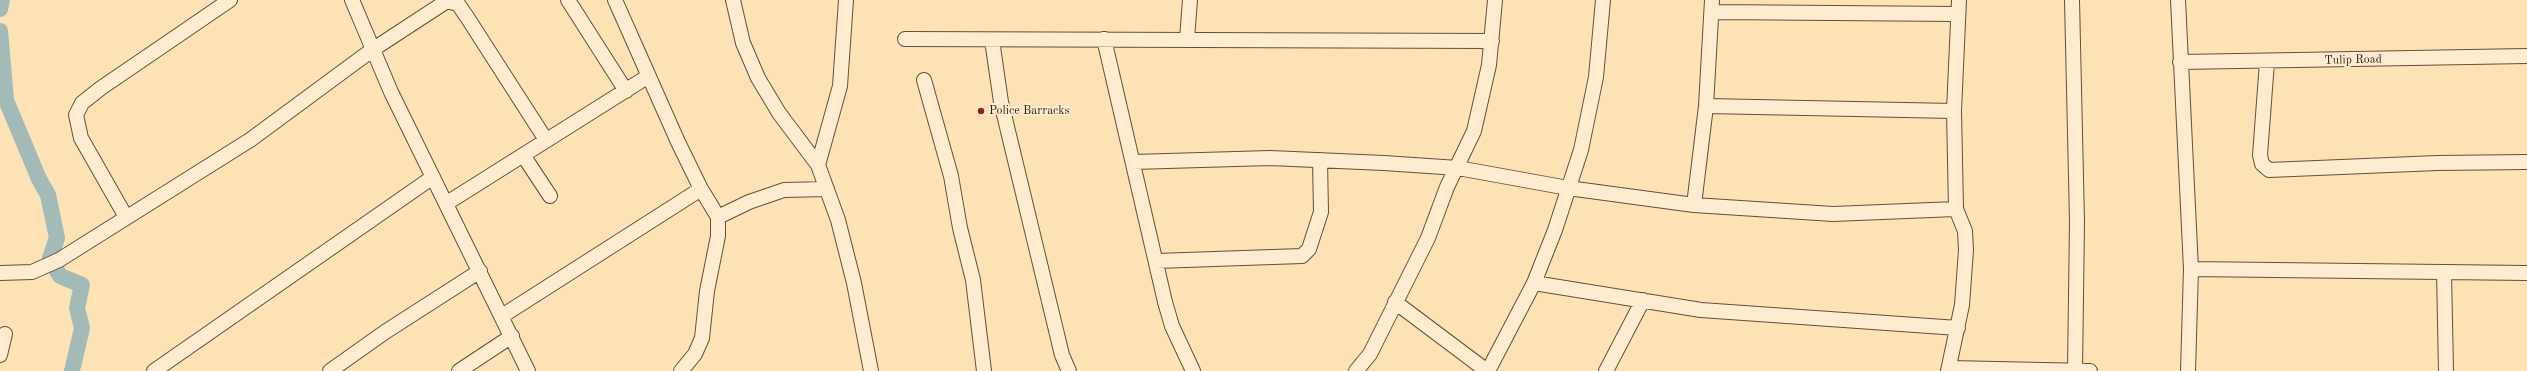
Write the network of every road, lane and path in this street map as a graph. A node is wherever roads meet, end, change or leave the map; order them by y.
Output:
1 (230, 0) edge
2 (352, 0) edge
3 (568, 0) edge
4 (614, 0) edge
5 (733, 0) edge
6 (846, 0) edge
7 (1190, 0) edge
8 (1495, 0) edge
9 (1603, 0) edge
10 (1959, 0) edge
11 (2072, 0) edge
12 (2178, 0) edge
13 (1712, 6) edge
14 (1958, 14) junction
15 (1104, 38) junction
16 (904, 39) dead end
17 (1187, 39) junction
18 (992, 40) junction
19 (1492, 41) junction
20 (372, 50) junction
21 (2527, 56) edge
22 (2180, 62) junction
23 (2267, 62) junction
24 (647, 77) junction
25 (924, 80) dead end
26 (626, 92) junction
27 (1706, 106) junction
28 (1954, 110) junction
29 (546, 140) junction
30 (523, 154) junction
31 (1320, 160) junction
32 (1133, 162) junction
33 (2527, 162) edge
34 (818, 165) junction
35 (1458, 168) junction
36 (433, 177) junction
37 (701, 188) junction
38 (1568, 188) junction
39 (827, 189) junction
40 (550, 196) dead end
41 (447, 203) junction
42 (1694, 205) junction
43 (1956, 209) junction
44 (126, 217) junction
45 (718, 217) junction
46 (1156, 261) junction
47 (2191, 269) junction
48 (480, 271) junction
49 (2444, 272) junction
50 (0, 273) edge
51 (2527, 273) edge
52 (1534, 283) junction
53 (1643, 300) junction
54 (1396, 302) junction
55 (502, 316) junction
56 (1958, 328) junction
57 (5, 334) dead end
58 (512, 336) junction
59 (0, 355) edge
60 (1949, 370) edge
61 (154, 371) edge
62 (330, 371) edge
63 (459, 371) edge
64 (528, 371) edge
65 (681, 371) edge
66 (871, 371) edge
67 (984, 371) edge
68 (1069, 371) edge
69 (1193, 371) edge
70 (1356, 371) edge
71 (1488, 371) edge
72 (1606, 371) edge
73 (2049, 371) edge
74 (2075, 371) edge
75 (2090, 371) edge
76 (2188, 371) edge
77 (2446, 371) edge

1 - 44 street
2 - 20 street
3 - 26 street
4 - 24 street
5 - 34 street
6 - 34 street
7 - 17 street
8 - 19 street
9 - 38 street
10 - 14 street
11 - 74 street
12 - 22 street
13 - 14 street
13 - 27 street
14 - 28 street
15 - 17 street
15 - 18 street
15 - 32 street
16 - 18 street
17 - 19 street
18 - 68 street
19 - 35 street
20 - 29 street
20 - 36 street
20 - 44 street
21 - 23 street, Tulip Road
22 - 23 street, Tulip Road
22 - 47 street
23 - 33 street
24 - 26 street
24 - 37 street
25 - 67 street
26 - 29 street
27 - 28 street
27 - 42 street
28 - 43 street
29 - 30 street
30 - 40 street
30 - 41 street
31 - 32 street
31 - 35 street
31 - 46 street
32 - 46 street
34 - 39 street
35 - 38 street
35 - 54 street
36 - 41 street
36 - 61 street
37 - 45 street
37 - 55 street
38 - 42 street
38 - 52 street
39 - 45 street
39 - 66 street
41 - 48 street
42 - 43 street
43 - 56 street
44 - 50 street
45 - 65 street
46 - 69 street
47 - 49 street
47 - 76 street
48 - 55 street
48 - 62 street
49 - 51 street
49 - 77 street
52 - 53 street
52 - 71 street
53 - 56 street
53 - 72 street
54 - 70 street
54 - 71 street
55 - 58 street
56 - 60 street
57 - 59 street
58 - 63 street
58 - 64 street
60 - 73 street
73 - 74 street
74 - 75 street

